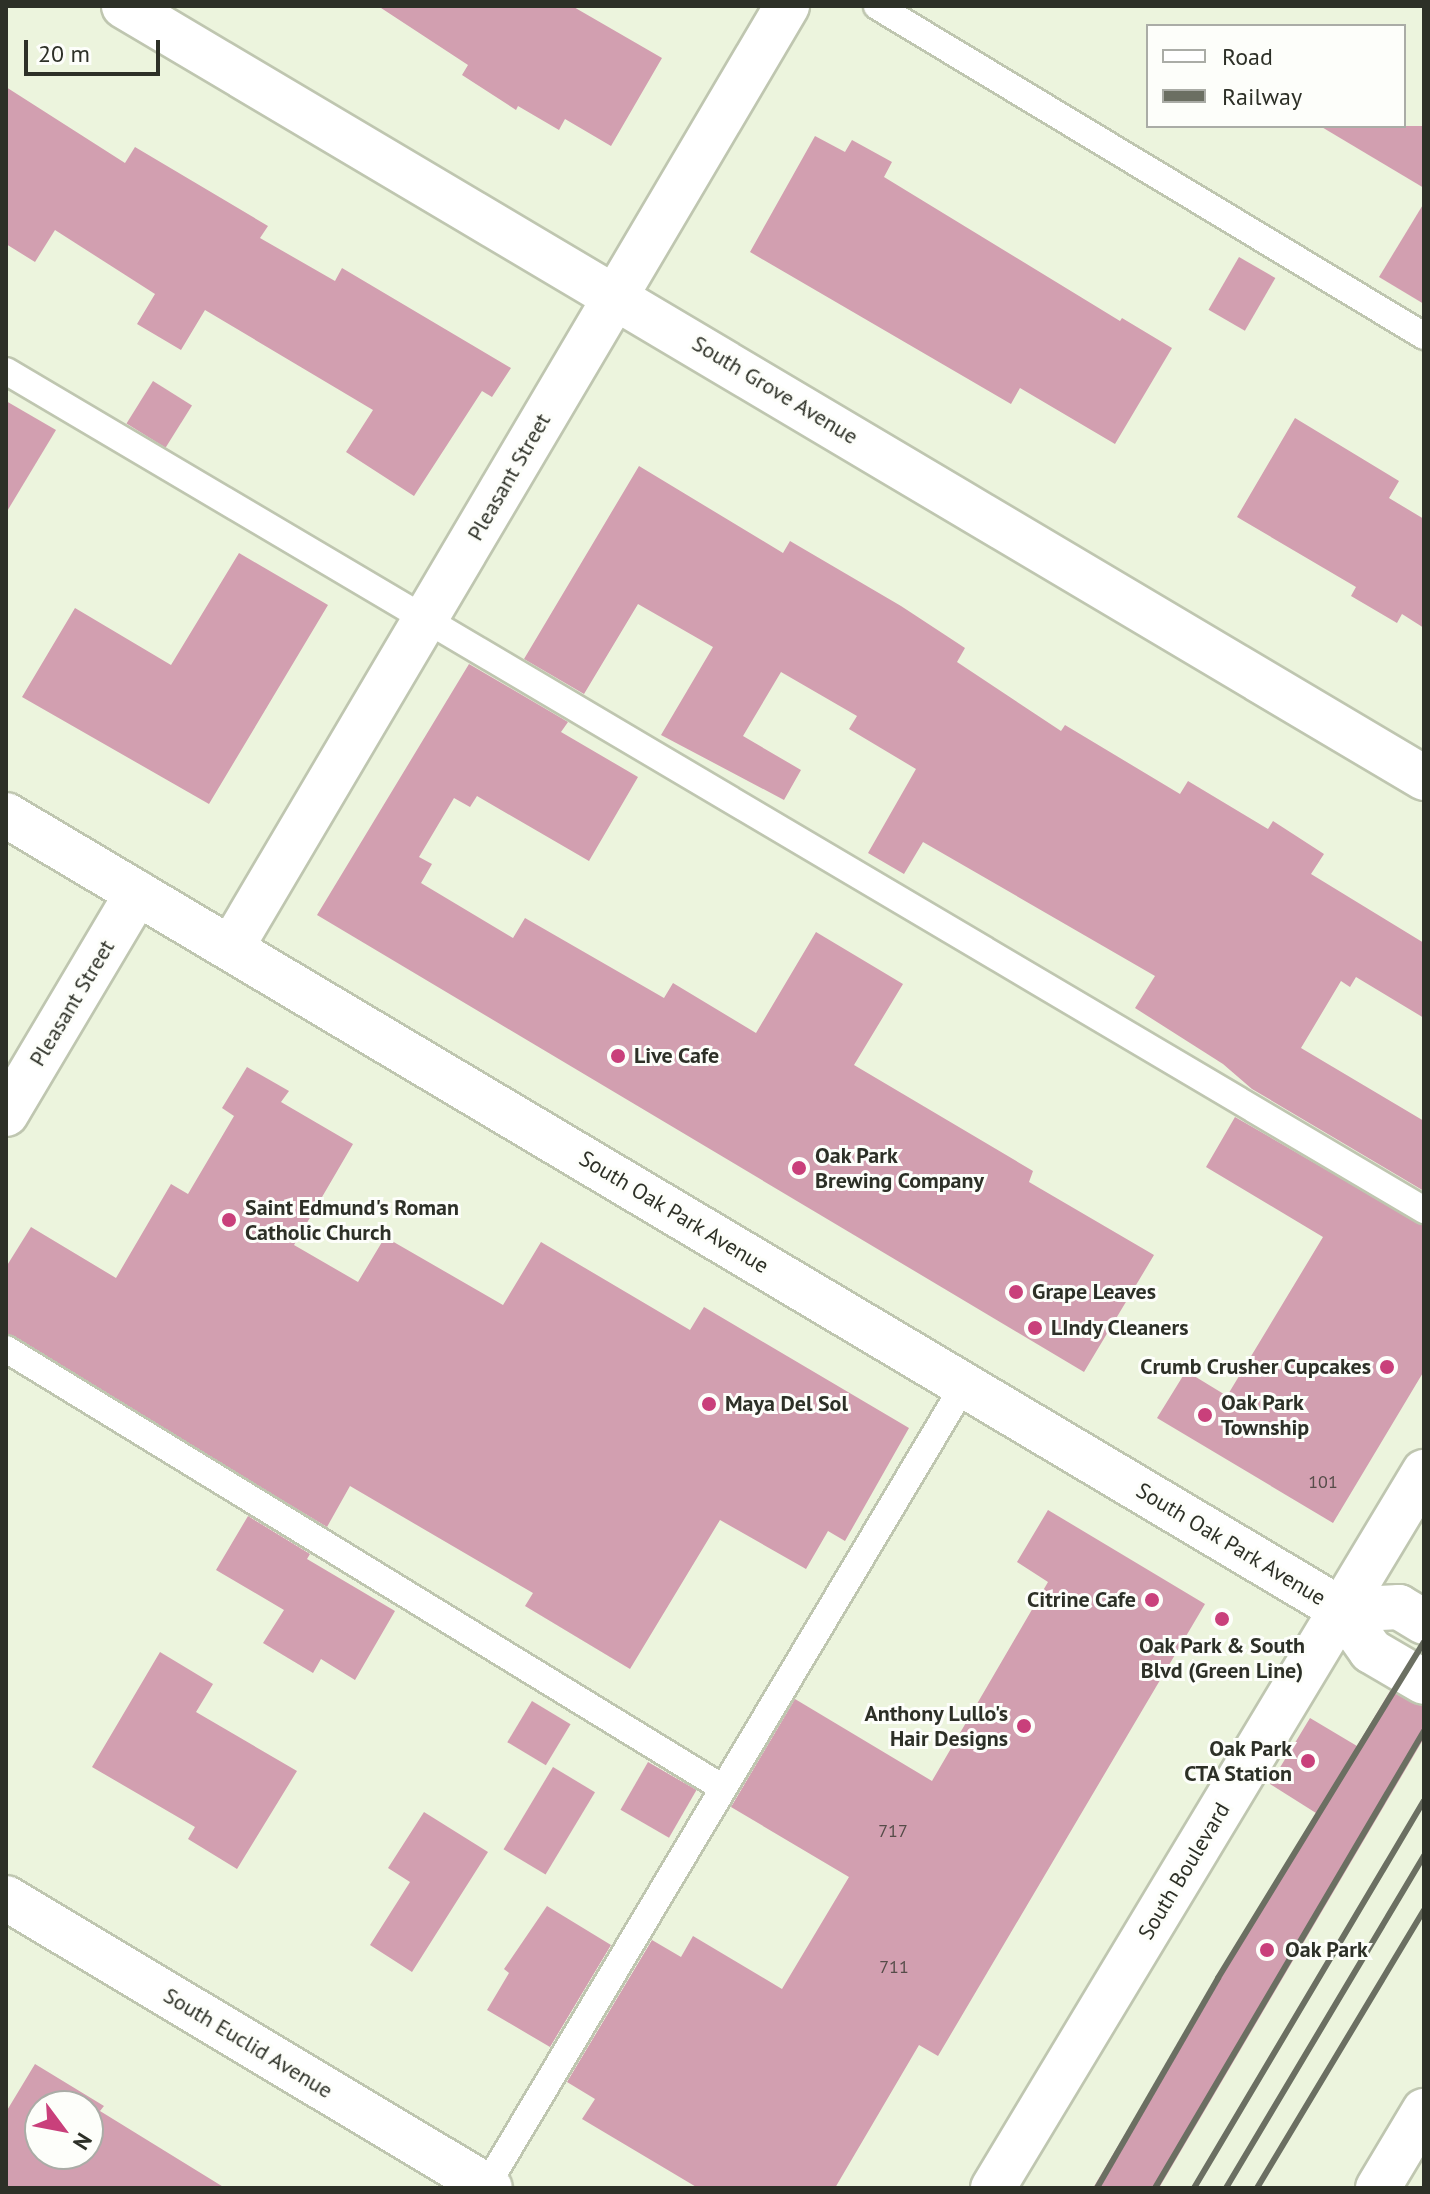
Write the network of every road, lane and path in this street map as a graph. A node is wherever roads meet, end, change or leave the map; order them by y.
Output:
1 (124, 6) edge
2 (787, 6) edge
3 (877, 6) edge
4 (616, 295) junction
5 (1424, 336) edge
6 (6, 371) edge
7 (426, 618) junction
8 (1424, 778) edge
9 (6, 815) edge
10 (137, 893) junction
11 (231, 948) junction
12 (6, 1114) edge
13 (1424, 1210) edge
14 (6, 1349) edge
15 (964, 1385) junction
16 (1424, 1472) edge
17 (1342, 1610) junction
18 (1424, 1622) edge
19 (1424, 1682) edge
20 (723, 1788) junction
21 (6, 1898) edge
22 (1423, 2115) edge
23 (487, 2187) edge
24 (993, 2188) edge
25 (1378, 2188) edge

1 - 4 street, South Grove Avenue
2 - 4 street, Pleasant Street
3 - 5 lane
4 - 7 street, Pleasant Street
4 - 8 street, South Grove Avenue
6 - 7 lane
7 - 11 street, Pleasant Street
7 - 13 lane
9 - 10 street, South Oak Park Avenue
10 - 11 street, South Oak Park Avenue
10 - 12 street, Pleasant Street
11 - 15 street, South Oak Park Avenue
14 - 20 lane
15 - 17 street, South Oak Park Avenue
15 - 20 lane
16 - 17 street, South Boulevard
17 - 18 street
17 - 19 street
17 - 24 street, South Boulevard
20 - 23 lane
21 - 23 street, South Euclid Avenue
22 - 25 street

